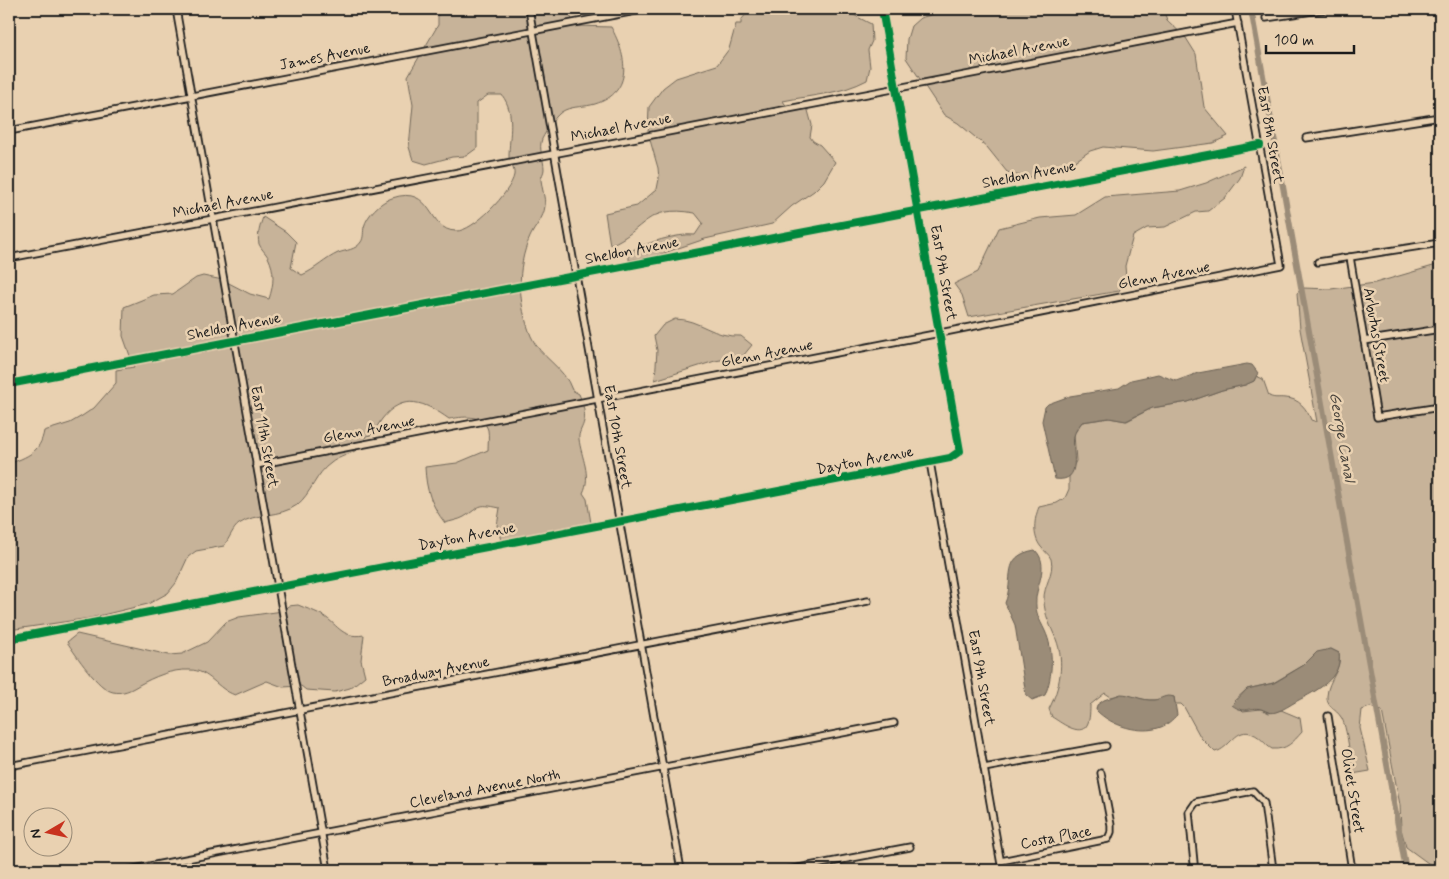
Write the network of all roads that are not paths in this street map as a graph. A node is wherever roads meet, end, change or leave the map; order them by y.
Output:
1 (176, 9) edge
2 (529, 9) edge
3 (646, 9) edge
4 (882, 9) edge
5 (1235, 9) edge
6 (1326, 9) edge
7 (1266, 18) dead end
8 (1238, 22) junction
9 (533, 30) junction
10 (897, 88) junction
11 (192, 96) junction
12 (1440, 117) edge
13 (9, 131) edge
14 (1306, 138) dead end
15 (1260, 145) junction
16 (554, 153) junction
17 (918, 210) junction
18 (213, 219) junction
19 (1440, 243) edge
20 (1350, 257) junction
21 (9, 258) edge
22 (1318, 262) dead end
23 (1281, 265) joint
24 (576, 276) junction
25 (1440, 329) edge
26 (940, 333) junction
27 (235, 341) junction
28 (1364, 341) junction
29 (9, 384) edge
30 (598, 399) junction
31 (1440, 407) edge
32 (930, 462) junction
33 (256, 465) junction
34 (619, 522) junction
35 (278, 588) junction
36 (868, 601) dead end
37 (9, 639) edge
38 (641, 645) junction
39 (300, 710) junction
40 (1328, 716) dead end
41 (894, 723) dead end
42 (1106, 746) dead end
43 (9, 766) edge
44 (663, 768) junction
45 (984, 768) junction
46 (1101, 773) dead end
47 (322, 833) junction
48 (910, 847) dead end
49 (1001, 862) junction
50 (1194, 863) dead end
51 (129, 870) edge
52 (328, 870) edge
53 (681, 870) edge
54 (788, 870) edge
55 (1002, 870) edge
56 (1273, 870) edge
57 (1352, 870) edge

1 - 11 street, East 11th Street
2 - 9 street, East 10th Street
3 - 9 street, James Avenue
4 - 10 street, East 9th Street
5 - 8 street, East 8th Street
6 - 7 street
8 - 10 street, Michael Avenue
8 - 15 street, East 8th Street
9 - 11 street, James Avenue
9 - 16 street, East 10th Street
10 - 16 street, Michael Avenue
10 - 17 street, East 9th Street
11 - 13 street, James Avenue
11 - 18 street, East 11th Street
12 - 14 street
15 - 17 street, Sheldon Avenue
15 - 23 street, East 8th Street
16 - 18 street, Michael Avenue
16 - 24 street, East 10th Street
17 - 24 street, Sheldon Avenue
17 - 26 street, East 9th Street
18 - 21 street, Michael Avenue
18 - 27 street, East 11th Street
19 - 20 street
20 - 22 street
20 - 28 street, Arbutus Street
23 - 26 street, Glenn Avenue
24 - 27 street, Sheldon Avenue
24 - 30 street, East 10th Street
25 - 28 street
26 - 30 street, Glenn Avenue
26 - 32 street, East 9th Street
27 - 29 street, Sheldon Avenue
27 - 33 street, East 11th Street
28 - 31 street, Arbutus Street
30 - 33 street, Glenn Avenue
30 - 34 street, East 10th Street
32 - 34 street, Dayton Avenue
32 - 45 street, East 9th Street
33 - 35 street, East 11th Street
34 - 35 street, Dayton Avenue
34 - 38 street, East 10th Street
35 - 37 street, Dayton Avenue
35 - 39 street, East 11th Street
36 - 38 street, Broadway Avenue
38 - 39 street, Broadway Avenue
38 - 44 street, East 10th Street
39 - 43 street, Broadway Avenue
39 - 47 street, East 11th Street
40 - 57 street, Olivet Street
41 - 44 street, Cleveland Avenue North
42 - 45 street
44 - 47 street, Cleveland Avenue North
44 - 53 street, East 10th Street
45 - 49 street, East 9th Street
46 - 49 street, Costa Place
47 - 51 street, Cleveland Avenue North
47 - 52 street, East 11th Street
48 - 54 street
49 - 55 street, East 9th Street
50 - 56 street

